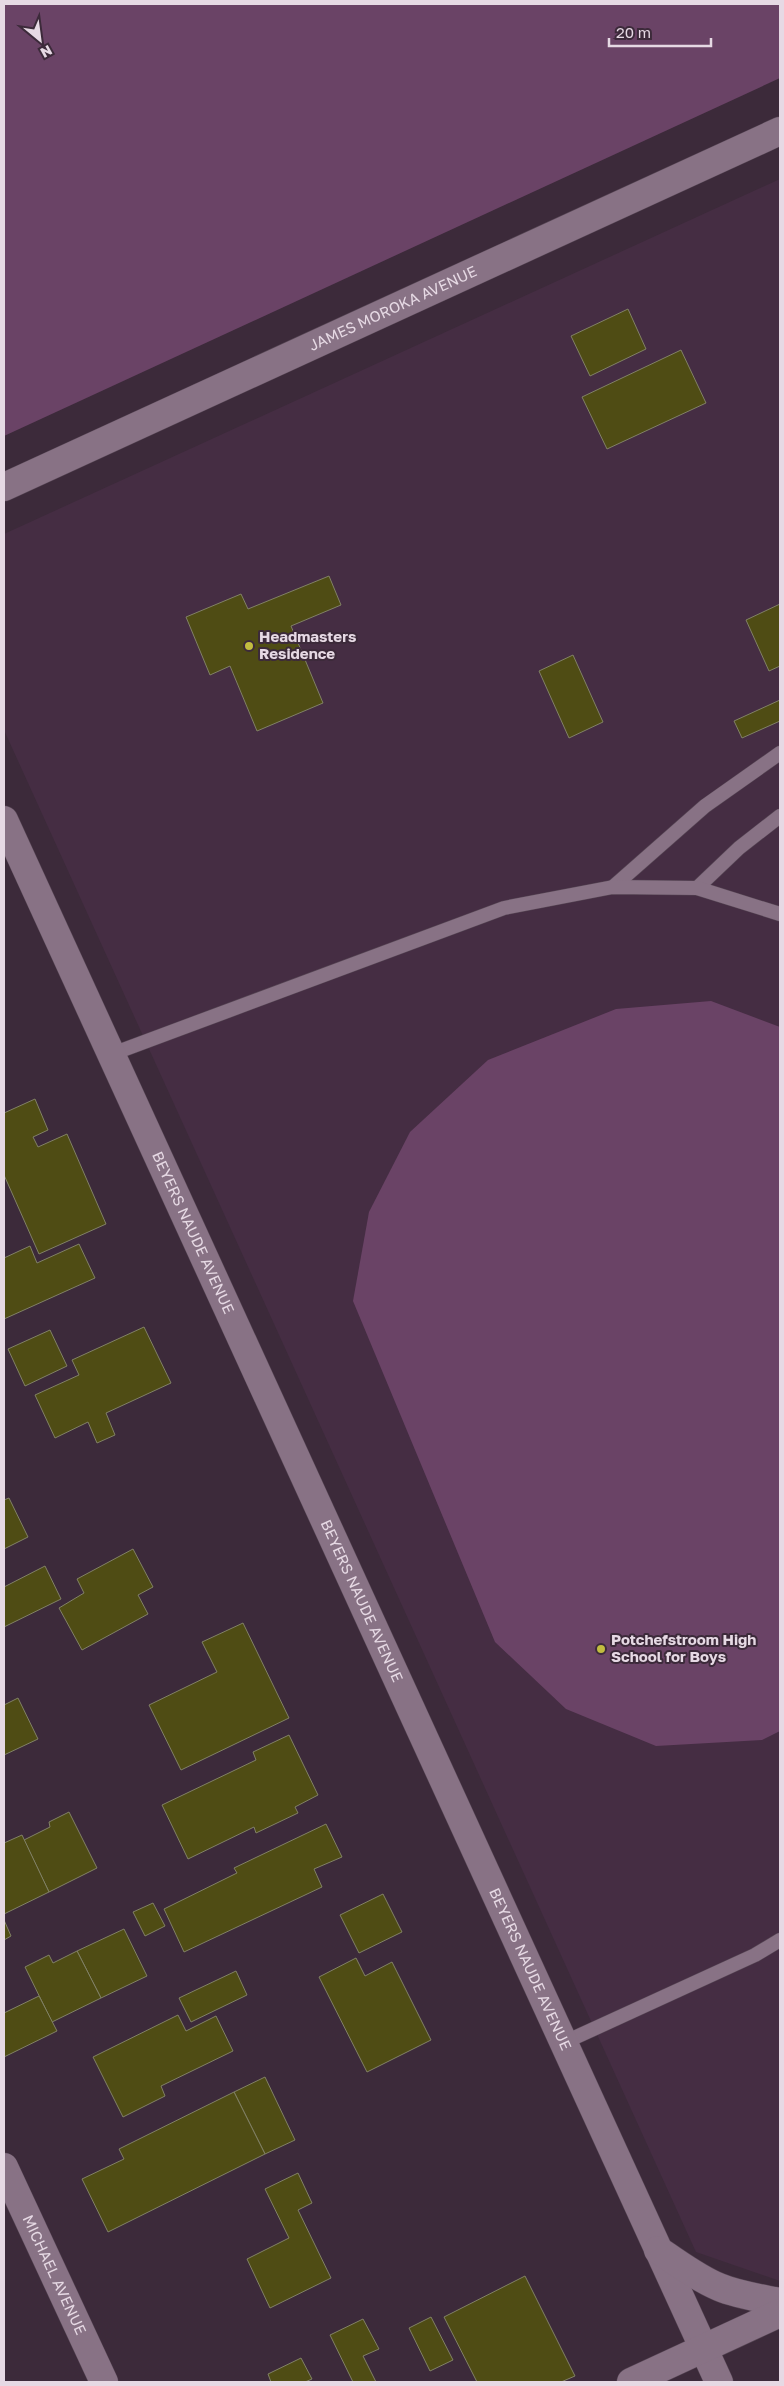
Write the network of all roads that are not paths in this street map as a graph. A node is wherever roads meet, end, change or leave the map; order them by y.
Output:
1 (780, 130) edge
2 (44, 469) junction
3 (4, 471) edge
4 (4, 487) edge
5 (780, 753) edge
6 (780, 816) edge
7 (4, 820) edge
8 (613, 887) junction
9 (697, 888) junction
10 (780, 914) edge
11 (112, 1054) junction
12 (780, 1940) edge
13 (563, 2043) junction
14 (4, 2167) edge
15 (658, 2250) junction
16 (780, 2302) edge
17 (780, 2313) edge
18 (704, 2348) junction
19 (104, 2382) edge
20 (631, 2382) edge
21 (719, 2382) edge

1 - 2 street, JAMES MOROKA AVENUE
2 - 3 street
2 - 4 street, JAMES MOROKA AVENUE
5 - 8 lane
6 - 9 lane
7 - 11 street, BEYERS NAUDE AVENUE
8 - 9 lane
8 - 11 lane
9 - 10 lane
11 - 13 street, BEYERS NAUDE AVENUE
12 - 13 lane
13 - 15 street, BEYERS NAUDE AVENUE
14 - 19 street, MICHAEL AVENUE
15 - 16 street
15 - 18 street, BEYERS NAUDE AVENUE
17 - 18 street
18 - 20 street
18 - 21 street, BEYERS NAUDE AVENUE

